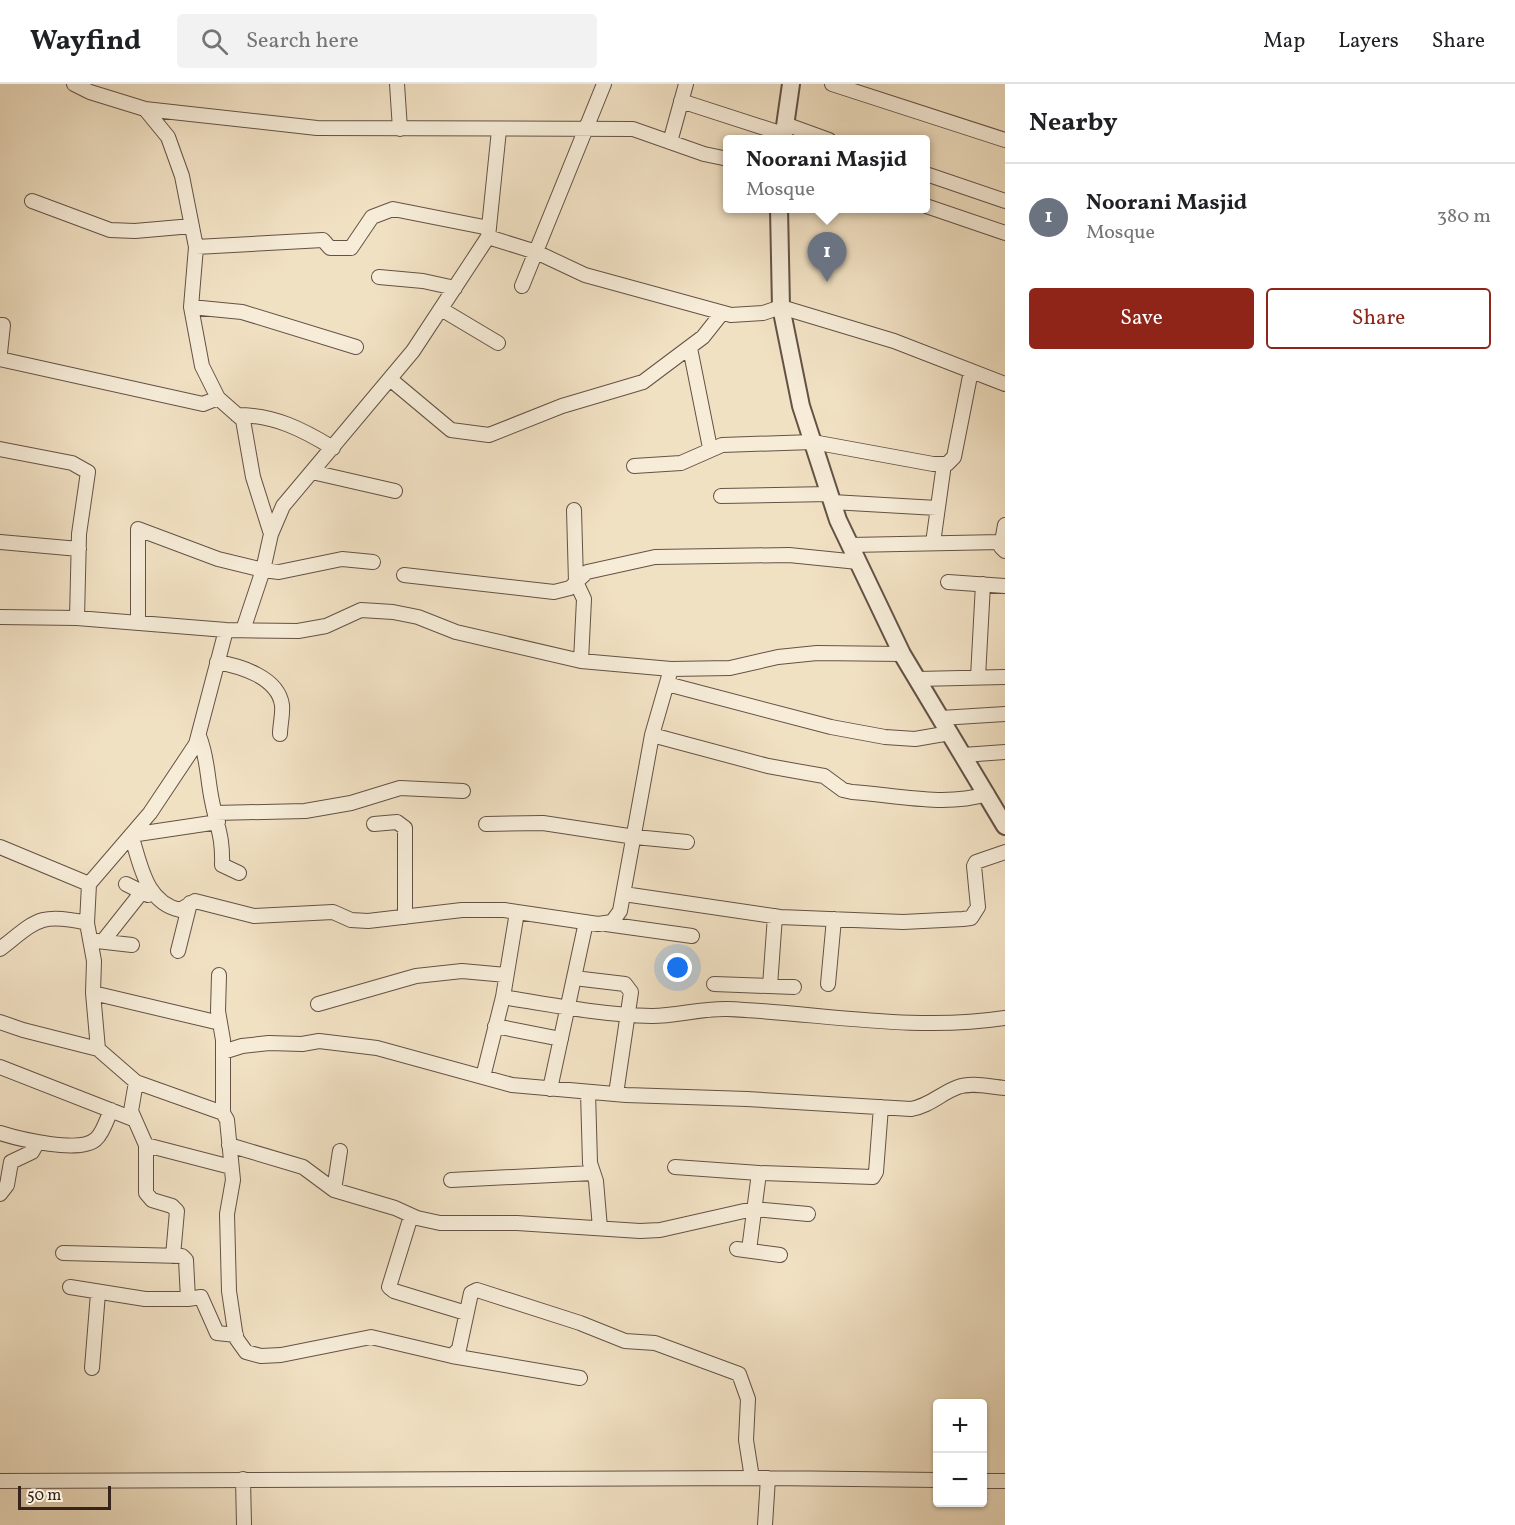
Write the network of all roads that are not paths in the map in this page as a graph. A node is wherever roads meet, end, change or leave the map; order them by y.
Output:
1 (75, 84) edge
2 (397, 84) edge
3 (604, 84) edge
4 (686, 84) edge
5 (790, 84) edge
6 (832, 84) edge
7 (681, 101) junction
8 (146, 109) junction
9 (400, 129) junction
10 (586, 129) junction
11 (499, 130) junction
12 (784, 133) edge
13 (1005, 140) edge
14 (670, 142) junction
15 (723, 158) edge
16 (930, 175) edge
17 (32, 201) dead end
18 (1005, 201) edge
19 (930, 207) edge
20 (779, 213) edge
21 (192, 226) junction
22 (488, 233) junction
23 (1005, 233) edge
24 (196, 247) junction
25 (536, 252) junction
26 (379, 277) dead end
27 (522, 286) dead end
28 (455, 288) junction
29 (191, 307) junction
30 (781, 307) junction
31 (441, 309) junction
32 (722, 313) junction
33 (0, 325) edge
34 (498, 343) dead end
35 (356, 347) dead end
36 (690, 348) junction
37 (0, 353) edge
38 (0, 359) edge
39 (970, 370) junction
40 (390, 379) junction
41 (1005, 384) edge
42 (218, 398) junction
43 (237, 415) junction
44 (813, 442) junction
45 (333, 447) junction
46 (710, 448) junction
47 (0, 449) edge
48 (944, 464) junction
49 (634, 466) dead end
50 (312, 472) junction
51 (395, 491) dead end
52 (721, 496) dead end
53 (831, 498) junction
54 (937, 508) junction
55 (574, 510) dead end
56 (1005, 525) edge
57 (271, 534) junction
58 (0, 542) edge
59 (933, 543) junction
60 (850, 545) junction
61 (1003, 547) edge
62 (79, 549) junction
63 (372, 562) dead end
64 (858, 562) junction
65 (263, 570) junction
66 (404, 575) dead end
67 (576, 582) junction
68 (948, 582) dead end
69 (983, 584) junction
70 (1005, 586) edge
71 (0, 617) edge
72 (77, 618) junction
73 (138, 623) junction
74 (226, 630) junction
75 (243, 630) junction
76 (902, 654) junction
77 (580, 661) junction
78 (217, 662) junction
79 (671, 669) junction
80 (978, 677) junction
81 (1005, 677) edge
82 (917, 679) junction
83 (666, 684) junction
84 (1005, 714) edge
85 (942, 718) junction
86 (950, 733) junction
87 (280, 734) dead end
88 (652, 735) junction
89 (199, 736) junction
90 (1005, 752) edge
91 (963, 755) junction
92 (463, 791) dead end
93 (987, 794) junction
94 (217, 817) junction
95 (374, 824) dead end
96 (486, 824) dead end
97 (1005, 826) edge
98 (131, 835) junction
99 (635, 837) junction
100 (687, 842) dead end
101 (0, 847) edge
102 (1005, 852) edge
103 (239, 873) dead end
104 (89, 884) junction
105 (126, 884) dead end
106 (147, 894) junction
107 (624, 894) junction
108 (190, 903) junction
109 (517, 912) junction
110 (775, 916) junction
111 (405, 917) junction
112 (834, 919) junction
113 (586, 922) junction
114 (87, 923) junction
115 (606, 924) junction
116 (692, 936) dead end
117 (98, 941) junction
118 (132, 945) dead end
119 (0, 949) edge
120 (178, 951) dead end
121 (219, 975) dead end
122 (506, 975) junction
123 (574, 978) junction
124 (714, 984) dead end
125 (828, 984) dead end
126 (770, 986) junction
127 (794, 987) dead end
128 (93, 993) junction
129 (503, 997) junction
130 (318, 1004) dead end
131 (567, 1008) junction
132 (627, 1014) junction
133 (1005, 1018) edge
134 (0, 1022) edge
135 (220, 1023) junction
136 (495, 1026) junction
137 (561, 1039) junction
138 (98, 1049) junction
139 (223, 1052) junction
140 (0, 1067) edge
141 (483, 1077) junction
142 (136, 1082) junction
143 (1005, 1088) edge
144 (550, 1089) junction
145 (588, 1092) junction
146 (616, 1094) junction
147 (881, 1107) junction
148 (111, 1110) junction
149 (223, 1113) junction
150 (133, 1119) junction
151 (0, 1133) edge
152 (37, 1143) junction
153 (146, 1145) junction
154 (229, 1145) junction
155 (340, 1151) dead end
156 (231, 1167) junction
157 (675, 1167) dead end
158 (593, 1173) junction
159 (759, 1173) junction
160 (452, 1180) dead end
161 (334, 1190) junction
162 (0, 1194) edge
163 (753, 1209) junction
164 (808, 1214) dead end
165 (411, 1216) junction
166 (600, 1228) junction
167 (63, 1253) dead end
168 (780, 1255) dead end
169 (173, 1256) junction
170 (70, 1287) dead end
171 (98, 1293) junction
172 (188, 1299) junction
173 (466, 1313) junction
174 (236, 1335) junction
175 (452, 1356) junction
176 (92, 1368) dead end
177 (580, 1378) dead end
178 (752, 1478) junction
179 (768, 1478) junction
180 (243, 1479) junction
181 (933, 1480) edge
182 (0, 1481) edge
183 (987, 1481) edge
184 (1005, 1481) edge
185 (244, 1525) edge
186 (765, 1525) edge

1 - 8 street
2 - 9 street
3 - 10 street
4 - 7 street
5 - 12 street
6 - 13 street
7 - 12 street
7 - 14 street
8 - 9 street
8 - 21 street
9 - 11 street
10 - 11 street
10 - 14 street
10 - 25 street
11 - 22 street
14 - 15 street
16 - 18 street
17 - 21 street
19 - 23 street
20 - 30 street
21 - 24 street
22 - 24 street
22 - 25 street
22 - 28 street
24 - 29 street
25 - 27 street
25 - 32 street
26 - 28 street
28 - 31 street
29 - 35 street
29 - 42 street
30 - 32 street
30 - 39 street
30 - 44 street
31 - 34 street
31 - 40 street
32 - 36 street
33 - 37 street
36 - 40 street
36 - 46 street
38 - 42 street
39 - 41 street
39 - 48 street
40 - 45 street
42 - 43 street
43 - 45 street
43 - 57 street
44 - 46 street
44 - 48 street
44 - 53 street
45 - 50 street
46 - 49 street
47 - 62 street
48 - 54 street
50 - 51 street
50 - 57 street
52 - 53 street
53 - 54 street
53 - 60 street
54 - 59 street
55 - 67 street
56 - 61 street
57 - 65 street
58 - 62 street
59 - 60 street
59 - 61 street
60 - 64 street
62 - 72 street
63 - 65 street
64 - 67 street
64 - 76 street
65 - 73 street
65 - 75 street
66 - 67 street
67 - 77 street
68 - 69 street
69 - 70 street
69 - 80 street
71 - 72 street
72 - 73 street
73 - 74 street
74 - 75 street
74 - 78 street
75 - 77 street
76 - 79 street
76 - 82 street
77 - 79 street
78 - 87 street
78 - 89 street
79 - 83 street
80 - 81 street
80 - 82 street
82 - 85 street
83 - 86 street
83 - 88 street
84 - 85 street
85 - 86 street
86 - 91 street
88 - 93 street
88 - 99 street
89 - 94 street
89 - 98 street
90 - 91 street
91 - 93 street
92 - 94 street
93 - 97 street
94 - 98 street
94 - 103 street
95 - 111 street
96 - 99 street
98 - 104 street
98 - 106 street
99 - 100 street
99 - 107 street
101 - 104 street
102 - 112 street
104 - 114 street
105 - 106 street
106 - 108 street
106 - 117 street
107 - 110 street
107 - 115 street
108 - 111 street
108 - 120 street
109 - 111 street
109 - 113 street
109 - 122 street
110 - 112 street
110 - 126 street
112 - 125 street
113 - 115 street
113 - 123 street
114 - 117 street
114 - 119 street
115 - 116 street
117 - 118 street
117 - 128 street
121 - 135 street
122 - 129 street
122 - 130 street
123 - 131 street
123 - 132 street
124 - 126 street
126 - 127 street
128 - 135 street
128 - 138 street
129 - 131 street
129 - 136 street
131 - 132 street
131 - 137 street
132 - 133 street
132 - 146 street
134 - 138 street
135 - 139 street
136 - 137 street
136 - 141 street
137 - 144 street
138 - 142 street
139 - 141 street
139 - 149 street
140 - 148 street
141 - 144 street
142 - 149 street
142 - 150 street
143 - 147 street
144 - 145 street
145 - 146 street
145 - 158 street
146 - 147 street
147 - 159 street
148 - 150 street
148 - 152 street
149 - 154 street
150 - 153 street
151 - 152 street
152 - 162 street
153 - 156 street
153 - 169 street
154 - 156 street
154 - 161 street
155 - 161 street
156 - 174 street
157 - 159 street
158 - 160 street
158 - 166 street
159 - 163 street
161 - 165 street
163 - 164 street
163 - 166 street
163 - 168 street
165 - 166 street
165 - 173 street
167 - 169 street
169 - 172 street
170 - 171 street
171 - 172 street
171 - 176 street
172 - 174 street
173 - 175 street
173 - 178 street
174 - 175 street
175 - 177 street
178 - 179 street
178 - 180 street
179 - 181 street
179 - 186 street
180 - 182 street
180 - 185 street
183 - 184 street

